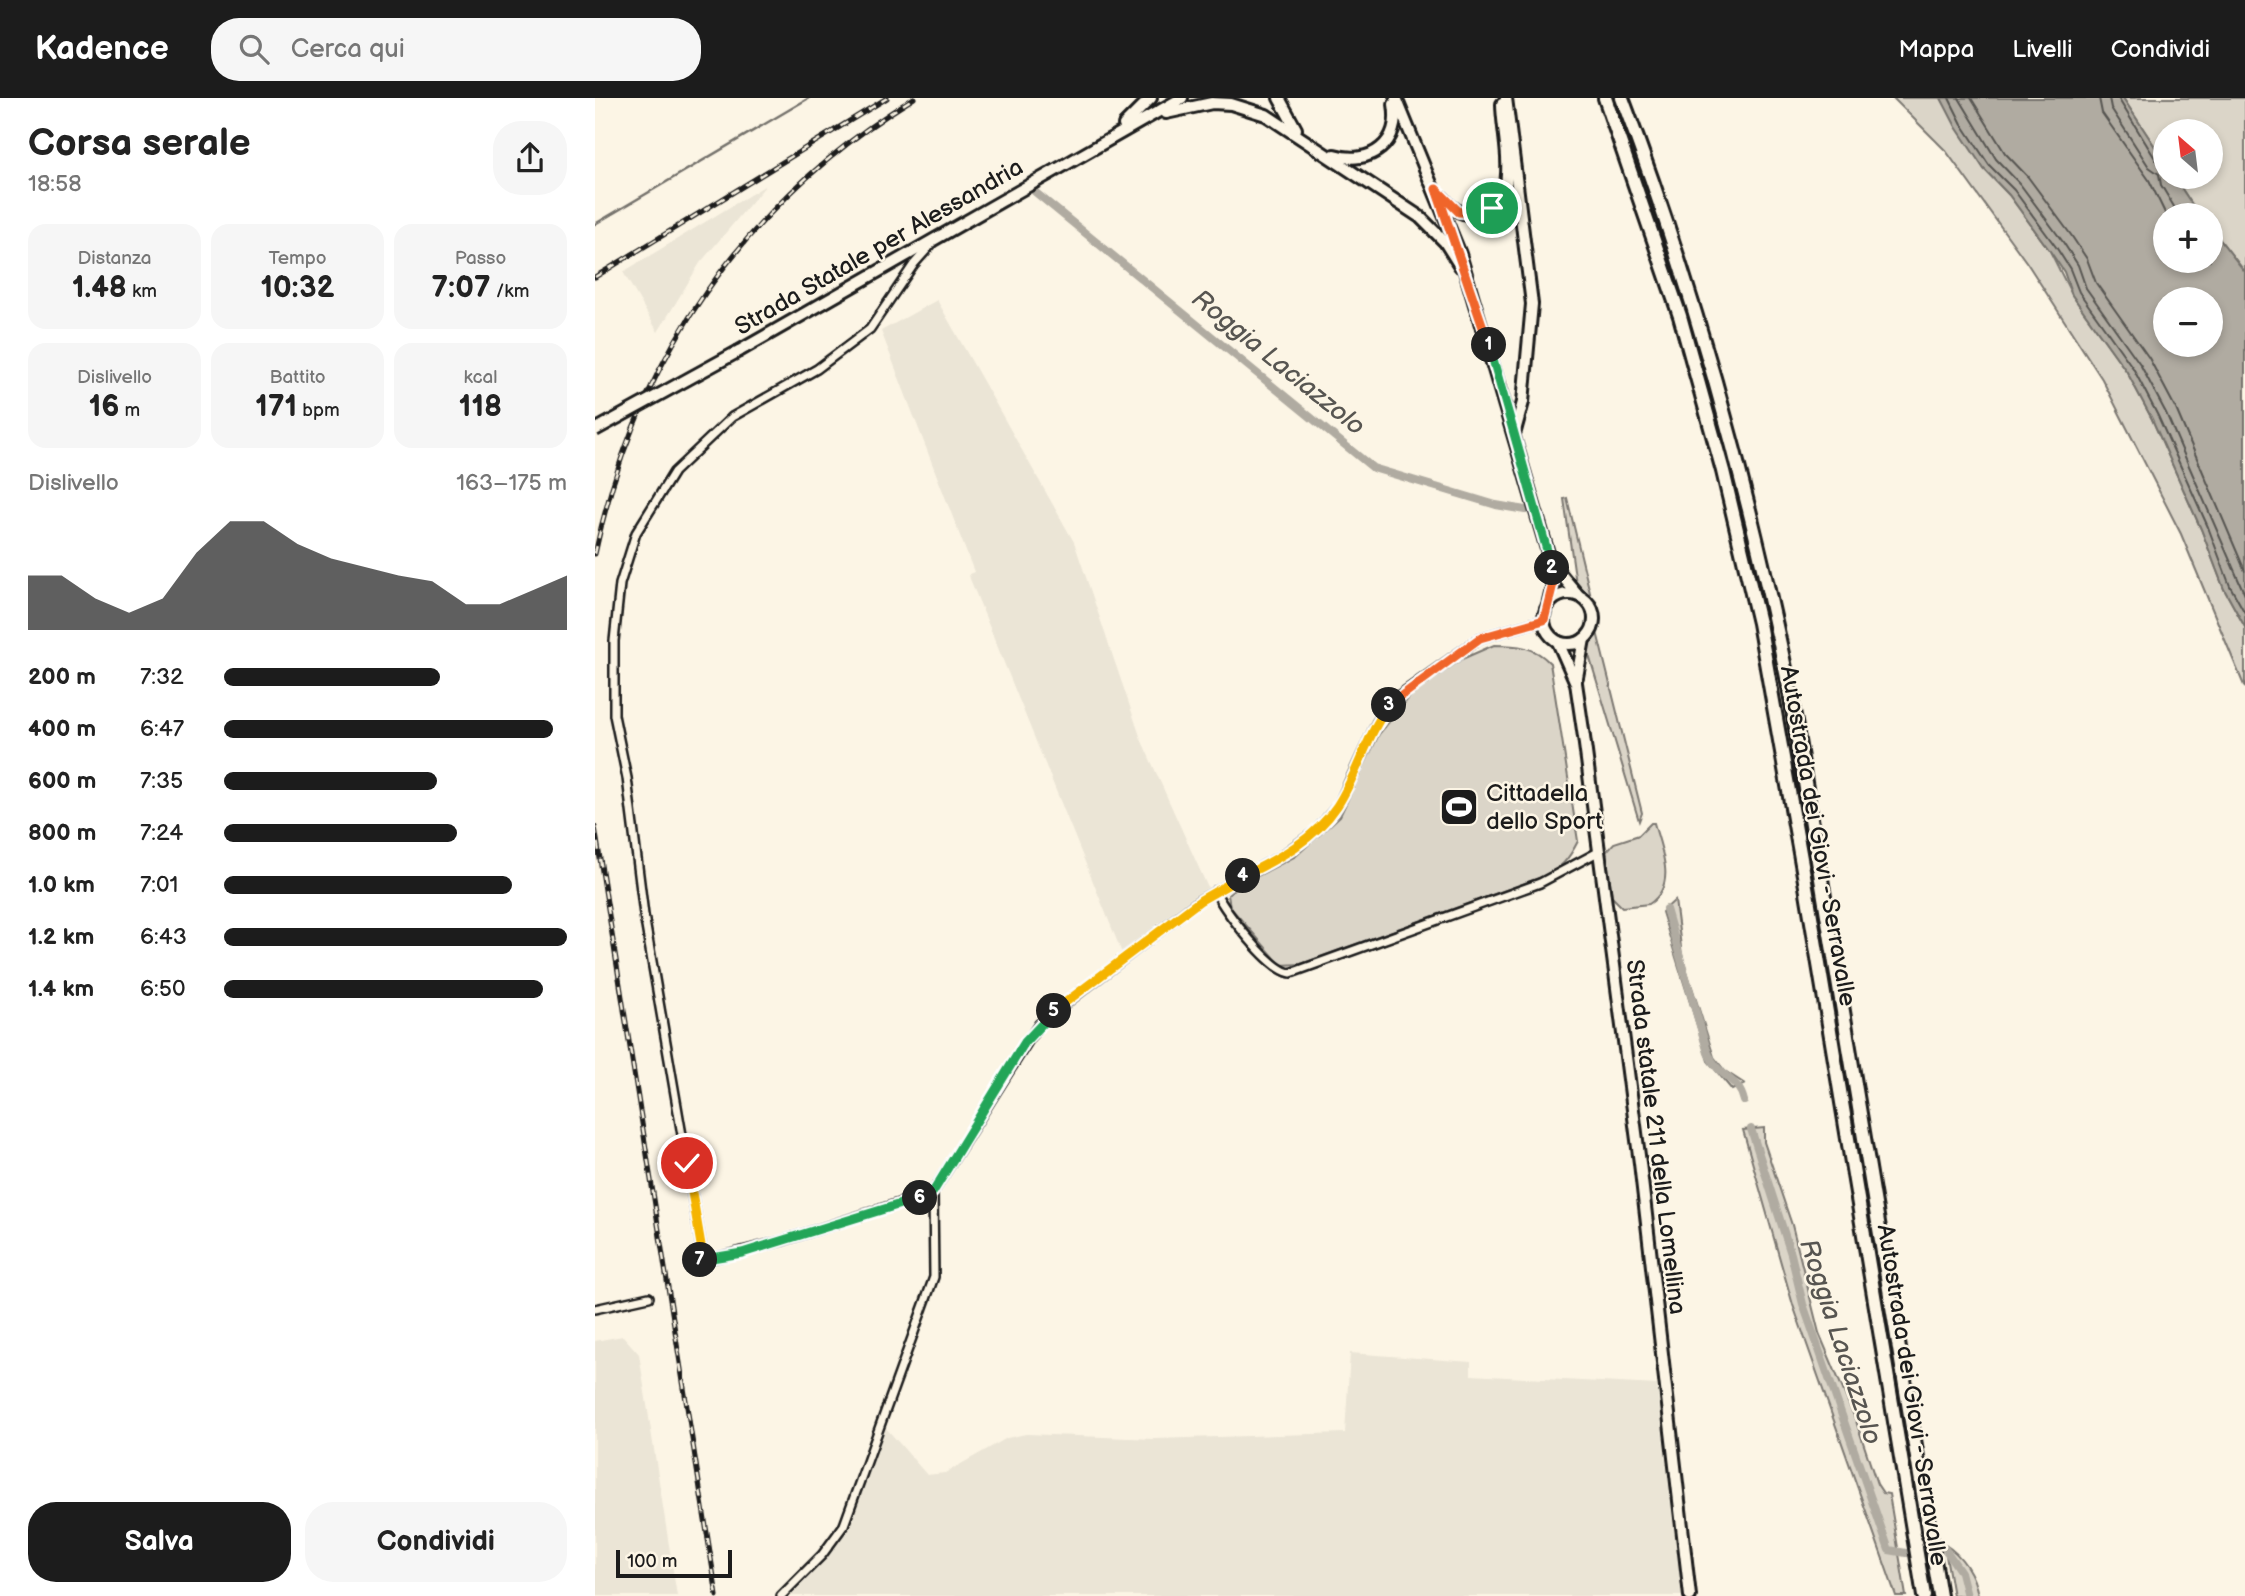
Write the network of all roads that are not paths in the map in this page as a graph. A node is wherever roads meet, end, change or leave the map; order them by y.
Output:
1 (1151, 98) edge
2 (1182, 98) edge
3 (1279, 98) edge
4 (1394, 98) edge
5 (1504, 98) edge
6 (1605, 98) edge
7 (1622, 98) edge
8 (1140, 122) junction
9 (1299, 134) junction
10 (1103, 143) junction
11 (1325, 152) junction
12 (1436, 189) junction
13 (947, 232) junction
14 (1473, 290) junction
15 (595, 430) edge
16 (1514, 434) junction
17 (1551, 563) junction
18 (1578, 595) junction
19 (1548, 605) junction
20 (1544, 620) junction
21 (1584, 639) junction
22 (1558, 642) junction
23 (1576, 683) junction
24 (1598, 852) junction
25 (1215, 891) junction
26 (933, 1192) junction
27 (649, 1297) dead end
28 (595, 1309) edge
29 (781, 1596) edge
30 (1690, 1596) edge
31 (1924, 1596) edge
32 (1940, 1596) edge

1 - 10 main road
2 - 8 main road, Strada Statale per Alessandria
3 - 9 main road
4 - 11 main road
4 - 12 main road, Strada statale 211 della Lomellina
5 - 12 main road
5 - 16 main road
6 - 31 highway, Autostrada dei Giovi - Serravalle
7 - 32 highway, Autostrada dei Giovi - Serravalle
8 - 9 main road
8 - 10 main road, Strada Statale per Alessandria
9 - 11 main road
10 - 13 main road, Strada Statale per Alessandria
11 - 14 main road
12 - 14 main road, Strada statale 211 della Lomellina
13 - 15 main road, Strada Statale per Alessandria, bridge
13 - 26 street
14 - 16 main road, Strada statale 211 della Lomellina
16 - 17 main road, Strada statale 211 della Lomellina
17 - 18 main road, Strada statale 211 della Lomellina
17 - 19 main road, Strada statale 211 della Lomellina
18 - 19 main road
18 - 21 main road, Strada statale 211 della Lomellina
19 - 20 main road, Strada statale 211 della Lomellina
20 - 22 main road, Strada statale 211 della Lomellina
20 - 25 street
21 - 22 main road
21 - 23 main road, Strada statale 211 della Lomellina
22 - 23 main road, Strada statale 211 della Lomellina
23 - 24 main road, Strada statale 211 della Lomellina
24 - 25 street
24 - 30 main road, Strada statale 211 della Lomellina
25 - 26 street
26 - 29 street
27 - 28 street

